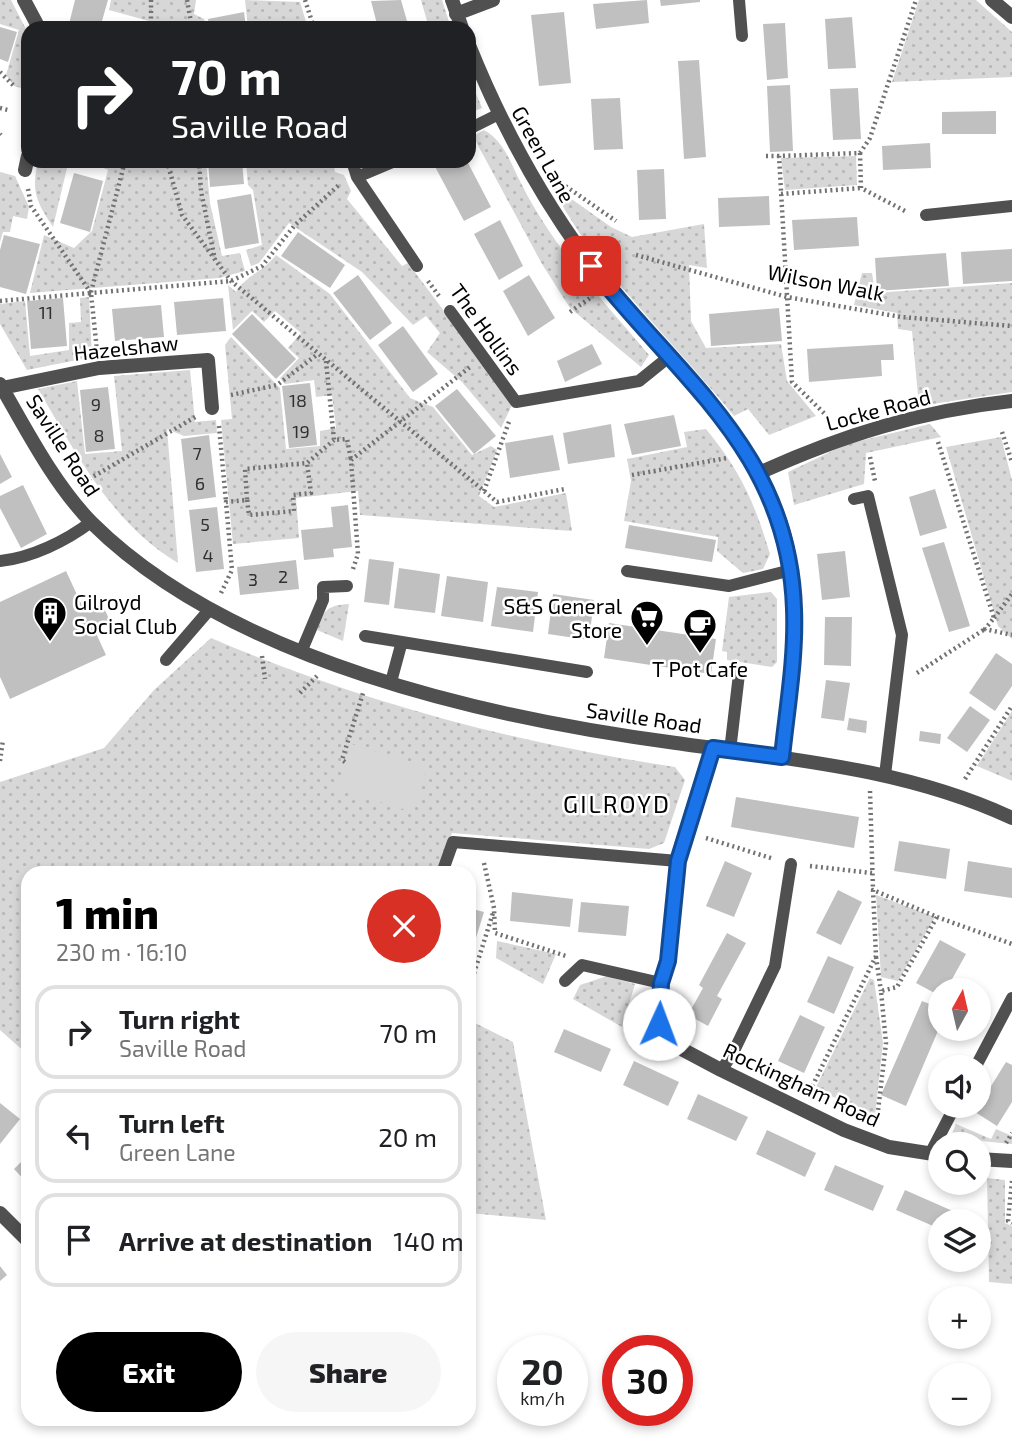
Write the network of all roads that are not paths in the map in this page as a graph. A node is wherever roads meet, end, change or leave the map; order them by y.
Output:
1 (24, 0) edge
2 (493, 0) edge
3 (739, 0) edge
4 (992, 0) edge
5 (454, 7) edge
6 (1012, 17) edge
7 (35, 21) edge
8 (742, 36) dead end
9 (476, 62) edge
10 (497, 115) junction
11 (476, 126) edge
12 (354, 168) edge
13 (378, 168) edge
14 (357, 177) junction
15 (1012, 206) edge
16 (926, 215) road end
17 (417, 266) road end
18 (450, 311) road end
19 (670, 356) junction
20 (1, 386) edge
21 (1012, 401) edge
22 (212, 408) road end
23 (759, 473) junction
24 (854, 499) dead end
25 (91, 522) junction
26 (0, 561) edge
27 (627, 570) dead end
28 (791, 570) junction
29 (347, 586) road end
30 (210, 609) junction
31 (365, 636) dead end
32 (401, 645) junction
33 (302, 650) junction
34 (166, 660) dead end
35 (587, 672) dead end
36 (739, 674) dead end
37 (391, 682) junction
38 (713, 748) junction
39 (730, 751) junction
40 (782, 757) junction
41 (885, 775) junction
42 (1012, 818) edge
43 (678, 861) junction
44 (791, 864) dead end
45 (444, 866) edge
46 (565, 981) dead end
47 (661, 983) junction
48 (1012, 998) edge
49 (982, 1055) edge
50 (721, 1070) junction
51 (928, 1154) edge
52 (991, 1160) edge
53 (1012, 1161) edge
54 (0, 1213) edge
55 (21, 1234) edge

1 - 7 street
2 - 5 street
3 - 8 lane
4 - 6 street
9 - 10 street, Green Lane
10 - 11 lane
10 - 19 street, Green Lane
12 - 14 lane
13 - 14 lane
14 - 17 lane
15 - 16 lane
18 - 19 lane, The Hollins
19 - 23 street, Green Lane
20 - 22 street, Hazelshaw
20 - 25 street, Saville Road
21 - 23 street, Locke Road
23 - 28 street, Green Lane
24 - 41 lane
25 - 26 lane
25 - 30 street, Saville Road
27 - 28 lane
28 - 40 street, Green Lane
29 - 33 lane
30 - 33 street, Saville Road
30 - 34 lane
31 - 32 lane, Saville Road
32 - 35 lane, Saville Road
32 - 37 lane
33 - 37 street, Saville Road
36 - 39 lane
37 - 38 street, Saville Road
38 - 39 street, Saville Road
38 - 43 street, Rockingham Road
39 - 40 street, Saville Road
40 - 41 street, Saville Road
41 - 42 street, Saville Road
43 - 45 lane
43 - 47 street, Rockingham Road
44 - 50 lane
46 - 47 lane
47 - 50 street, Rockingham Road
48 - 49 lane
50 - 51 street, Rockingham Road
52 - 53 street
54 - 55 street

